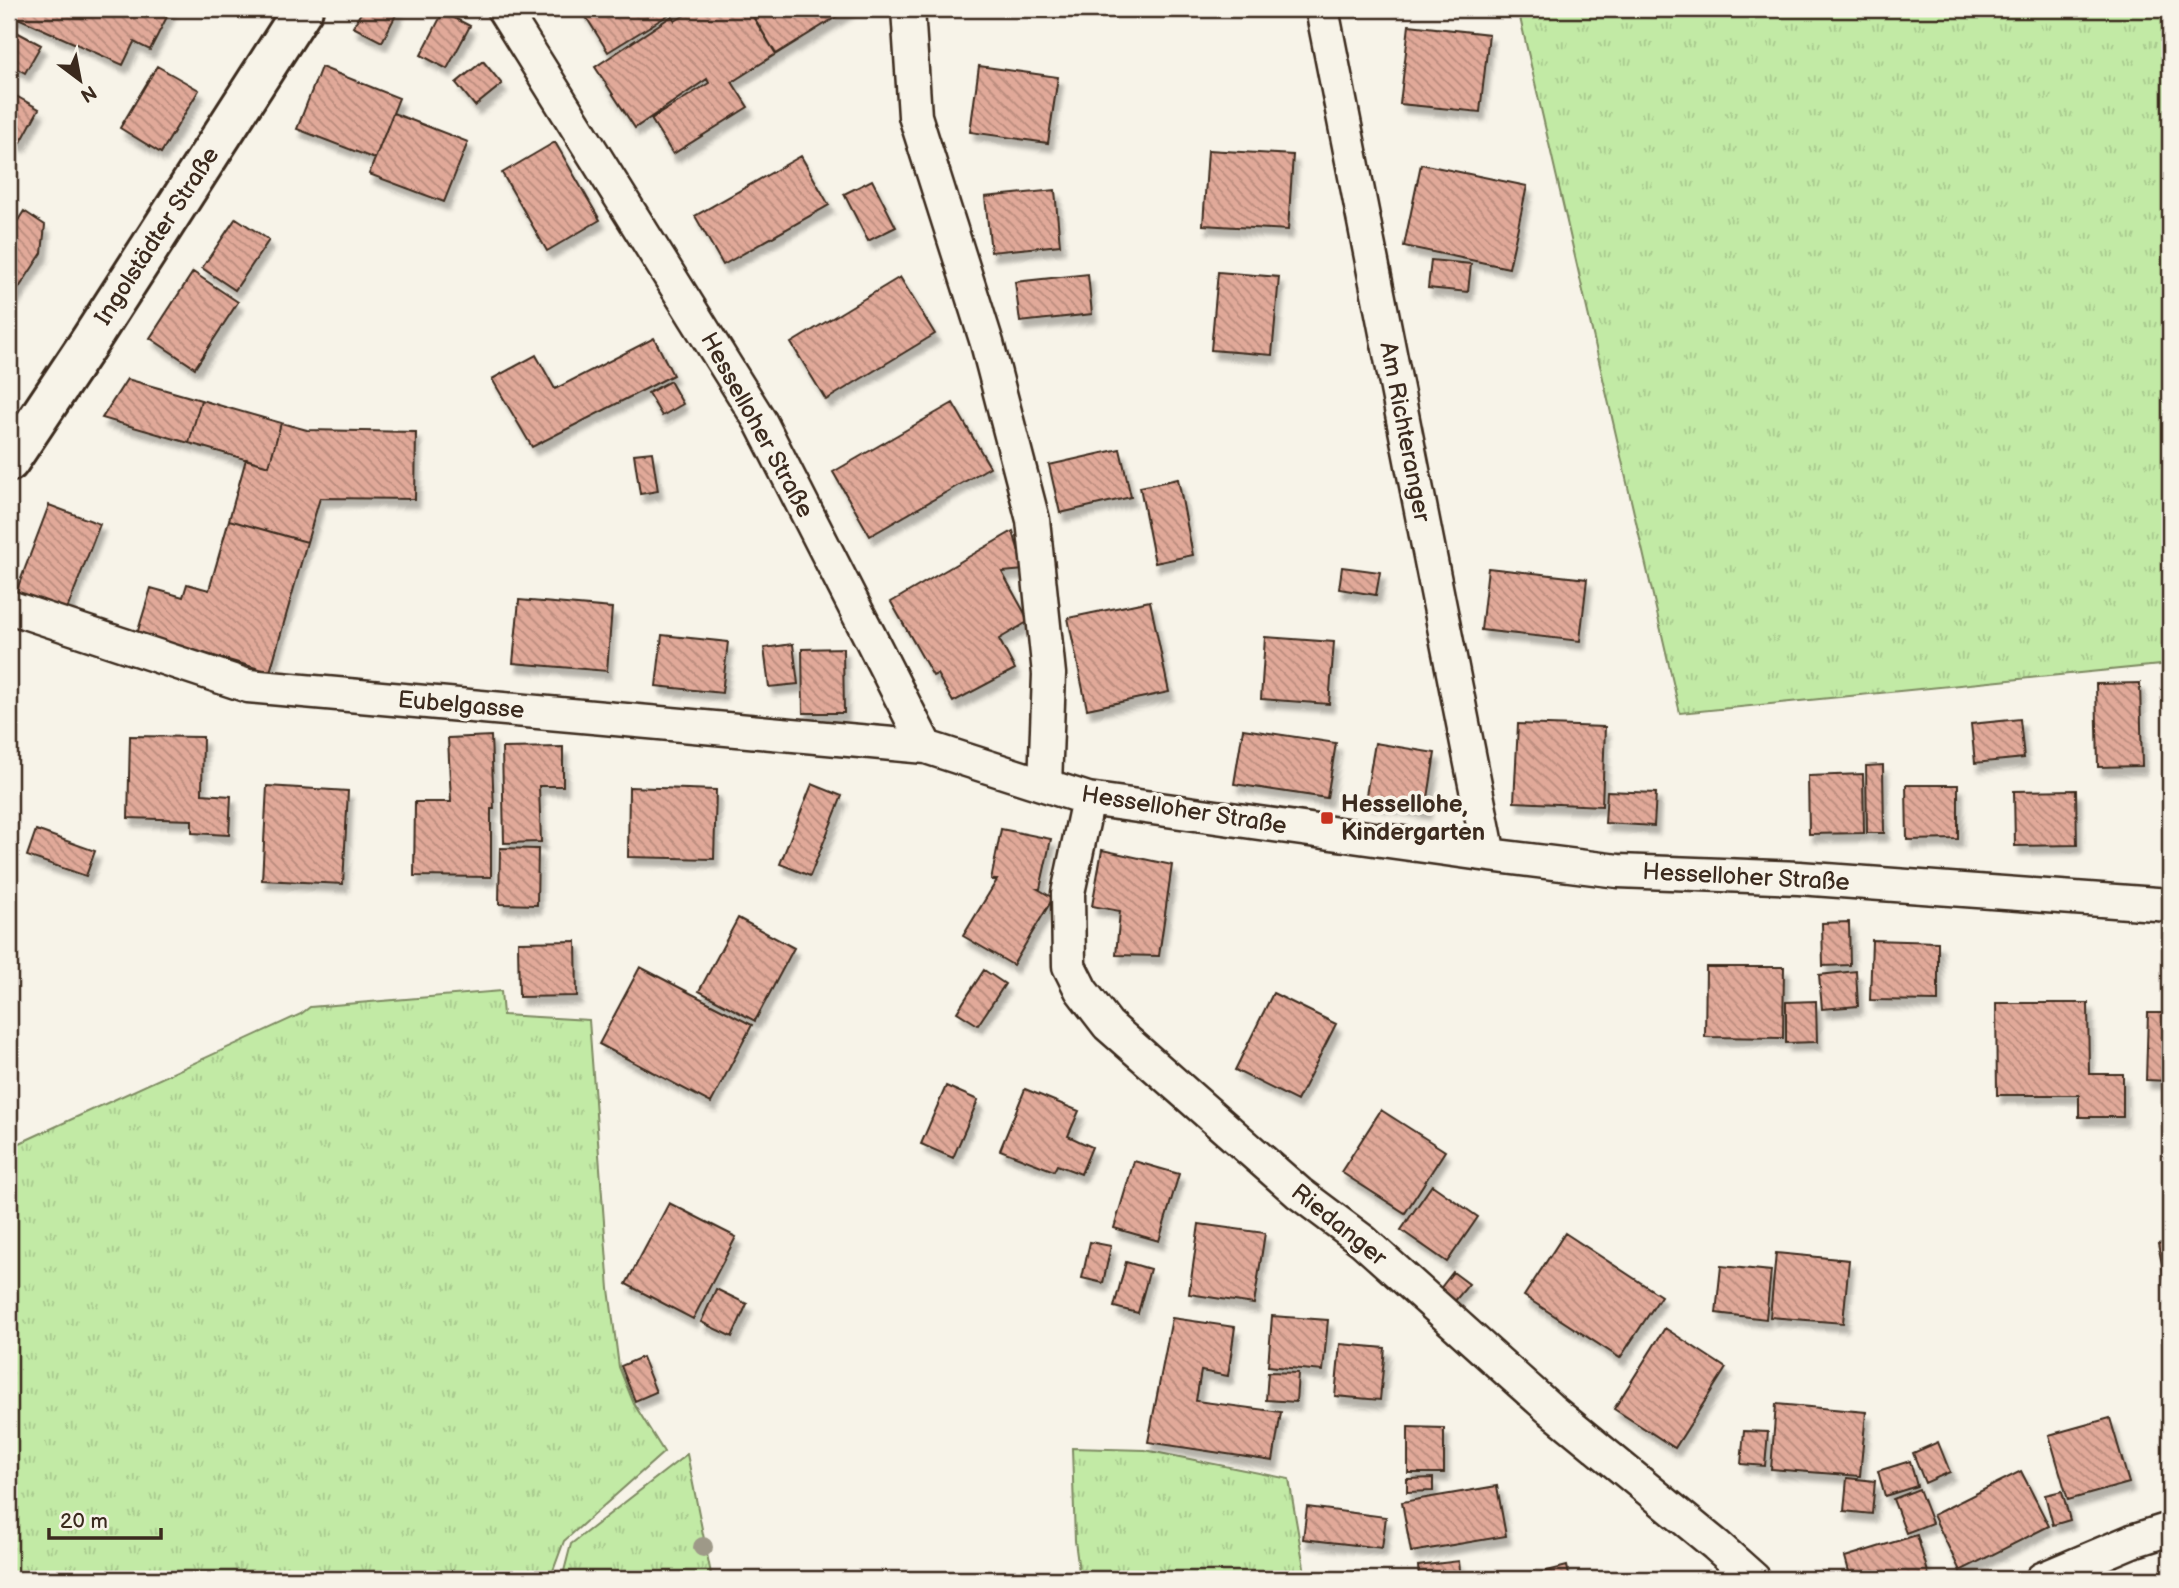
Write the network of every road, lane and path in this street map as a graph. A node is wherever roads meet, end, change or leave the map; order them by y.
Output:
1 (303, 9) edge
2 (503, 9) edge
3 (908, 9) edge
4 (1322, 9) edge
5 (9, 461) edge
6 (9, 607) edge
7 (926, 747) junction
8 (1045, 785) junction
9 (1088, 799) junction
10 (1489, 855) junction
11 (2170, 905) edge
12 (2170, 1529) edge
13 (1754, 1579) edge
14 (2042, 1579) edge

1 - 5 main road, Ingolstädter Straße
2 - 7 street, Hesselloher Straße
3 - 8 street
4 - 10 street, Am Richteranger
6 - 7 street, Eubelgasse
7 - 8 street, Hesselloher Straße
8 - 9 street, Hesselloher Straße
9 - 10 street, Hesselloher Straße
9 - 13 street, Riedanger
10 - 11 street, Hesselloher Straße
12 - 14 street

